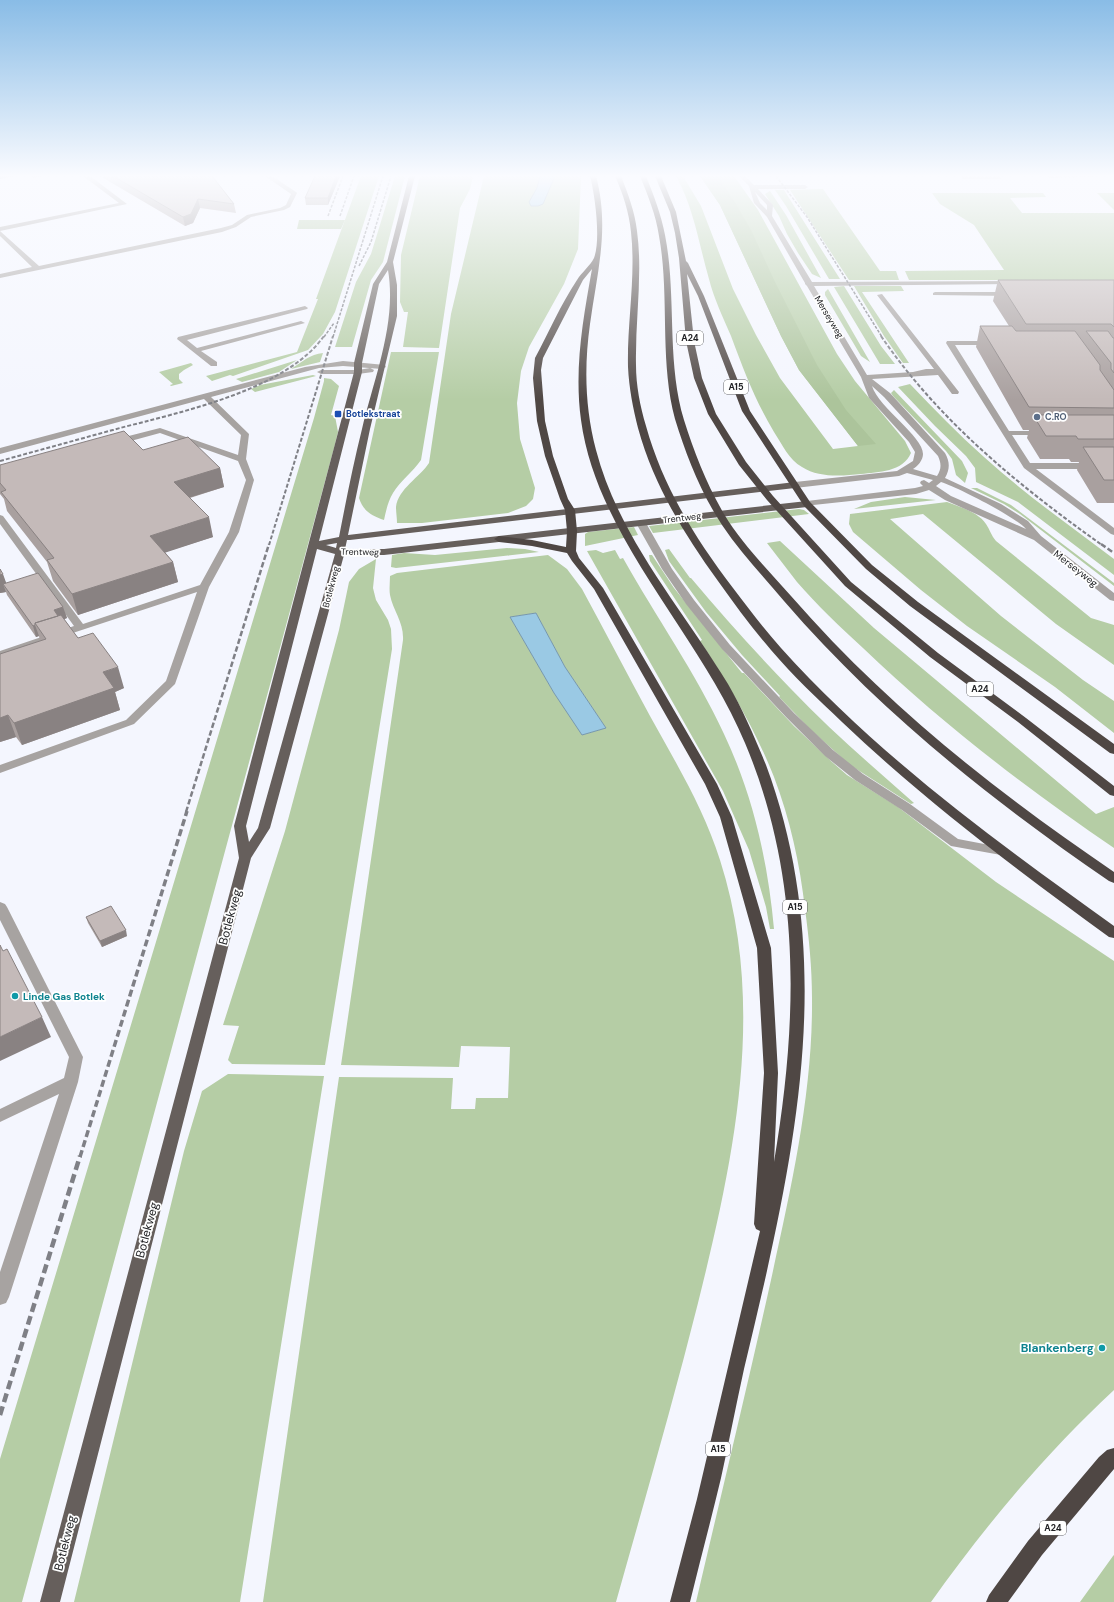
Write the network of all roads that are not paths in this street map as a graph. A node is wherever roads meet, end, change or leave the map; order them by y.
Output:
1 (19, 251) edge
2 (121, 251) edge
3 (393, 251) edge
4 (598, 251) edge
5 (635, 251) edge
6 (665, 251) edge
7 (681, 251) edge
8 (789, 251) edge
9 (597, 258) junction
10 (682, 258) junction
11 (390, 262) junction
12 (37, 268) junction
13 (0, 276) edge
14 (1020, 282) edge
15 (808, 284) junction
16 (935, 294) dead end
17 (1021, 294) edge
18 (880, 295) dead end
19 (305, 308) dead end
20 (301, 323) dead end
21 (1003, 343) edge
22 (196, 350) junction
23 (358, 363) junction
24 (214, 364) dead end
25 (382, 367) junction
26 (358, 372) junction
27 (938, 373) junction
28 (282, 376) junction
29 (865, 377) junction
30 (955, 392) dead end
31 (205, 396) junction
32 (1007, 433) junction
33 (1053, 434) edge
34 (107, 444) edge
35 (0, 451) edge
36 (242, 459) junction
37 (1027, 466) junction
38 (1114, 466) edge
39 (907, 470) junction
40 (940, 479) junction
41 (795, 485) junction
42 (929, 488) junction
43 (807, 504) junction
44 (570, 510) junction
45 (0, 518) edge
46 (641, 523) junction
47 (572, 531) junction
48 (1114, 532) edge
49 (344, 538) junction
50 (1038, 538) junction
51 (499, 539) junction
52 (314, 545) junction
53 (571, 551) junction
54 (340, 552) junction
55 (204, 587) junction
56 (1114, 598) edge
57 (80, 627) junction
58 (0, 654) edge
59 (1114, 750) edge
60 (0, 769) edge
61 (1114, 792) edge
62 (1000, 851) junction
63 (245, 858) junction
64 (1114, 878) edge
65 (0, 907) edge
66 (1114, 932) edge
67 (71, 1082) junction
68 (0, 1116) edge
69 (754, 1296) junction
70 (0, 1297) edge
71 (1114, 1457) edge
72 (50, 1602) edge
73 (680, 1602) edge
74 (996, 1602) edge

1 - 12 street
2 - 12 street
3 - 11 main road, Botlekweg
4 - 9 highway, A15
5 - 62 highway
6 - 64 highway
7 - 10 highway, A15
8 - 15 street, Merseyweg
9 - 44 highway, A15
9 - 69 highway, A15
10 - 41 highway, A15
10 - 61 highway, A24
11 - 23 main road, Botlekweg
11 - 25 main road, Botlekweg
12 - 13 street
14 - 15 street
15 - 29 street, Merseyweg
16 - 17 street
18 - 27 street
19 - 22 street
20 - 22 street
21 - 32 street
22 - 24 street
23 - 25 street
23 - 26 main road, Botlekweg
23 - 28 street
25 - 26 street
25 - 49 main road, Botlekweg
26 - 28 street
26 - 52 main road, Botlekweg
27 - 29 street
27 - 30 street
28 - 31 street
29 - 39 street, Merseyweg
29 - 40 street, Merseyweg
31 - 35 street
31 - 36 street
32 - 33 street
32 - 37 street
34 - 36 street
36 - 55 street
37 - 38 street
37 - 48 street
39 - 40 street, Merseyweg
39 - 41 street, Trentweg
39 - 42 street, Merseyweg
40 - 42 street
40 - 50 street, Merseyweg
41 - 43 highway, A15
41 - 44 main road, Trentweg
42 - 43 street, Trentweg
42 - 50 street, Merseyweg
43 - 46 main road, Trentweg
43 - 59 highway, A15
44 - 47 highway, A15
44 - 49 main road, Trentweg
45 - 57 street
46 - 47 main road, Trentweg
46 - 62 street
47 - 51 main road, Trentweg
47 - 53 highway, A15
49 - 52 main road, Trentweg
49 - 54 main road, Botlekweg
50 - 56 street, Merseyweg
51 - 53 highway
51 - 54 main road, Trentweg
52 - 54 main road, Trentweg
52 - 63 main road, Botlekweg
53 - 69 highway, A15
54 - 63 main road, Botlekweg
55 - 57 street
55 - 60 street
57 - 58 street
62 - 66 highway
63 - 72 main road, Botlekweg
65 - 67 street
67 - 68 street
67 - 70 street
69 - 73 highway, A15
71 - 74 highway, A24

